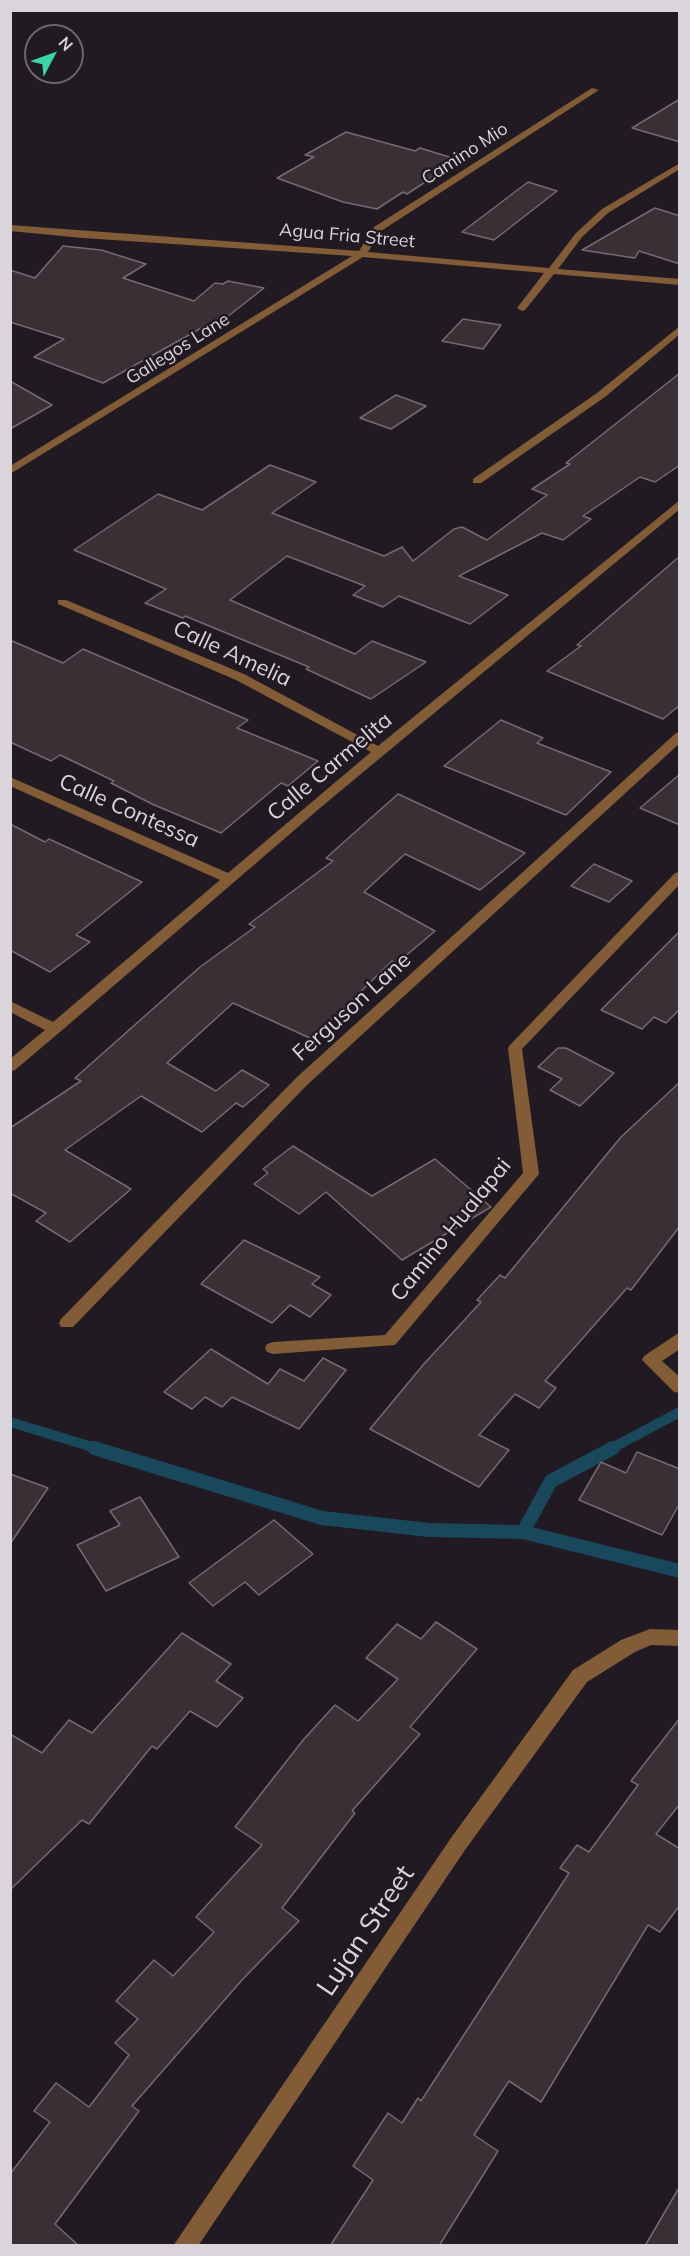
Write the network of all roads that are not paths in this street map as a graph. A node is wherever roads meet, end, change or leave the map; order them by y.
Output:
1 (595, 90) dead end
2 (680, 165) edge
3 (10, 228) edge
4 (362, 254) junction
5 (553, 271) junction
6 (680, 282) edge
7 (522, 308) dead end
8 (680, 329) edge
9 (10, 471) edge
10 (477, 481) dead end
11 (680, 503) edge
12 (62, 602) dead end
13 (680, 736) edge
14 (380, 752) junction
15 (10, 780) edge
16 (680, 876) edge
17 (230, 879) junction
18 (10, 1006) edge
19 (55, 1029) junction
20 (10, 1067) edge
21 (67, 1323) dead end
22 (680, 1338) edge
23 (273, 1348) dead end
24 (680, 1388) edge
25 (680, 1638) edge
26 (184, 2246) edge

1 - 4 street, Camino Mio
2 - 5 street
3 - 4 street, Agua Fria Street
4 - 5 street, Agua Fria Street
4 - 9 street, Gallegos Lane
5 - 6 street, Agua Fria Street
5 - 7 street
8 - 10 street
11 - 14 street, Calle Carmelita
12 - 14 street, Calle Amelia
13 - 21 street, Ferguson Lane
14 - 17 street, Calle Carmelita
15 - 17 street, Calle Contessa
16 - 23 street, Camino Hualapai
17 - 19 street, Calle Carmelita
18 - 19 street
19 - 20 street, Calle Carmelita
22 - 24 street
25 - 26 street, Lujan Street

